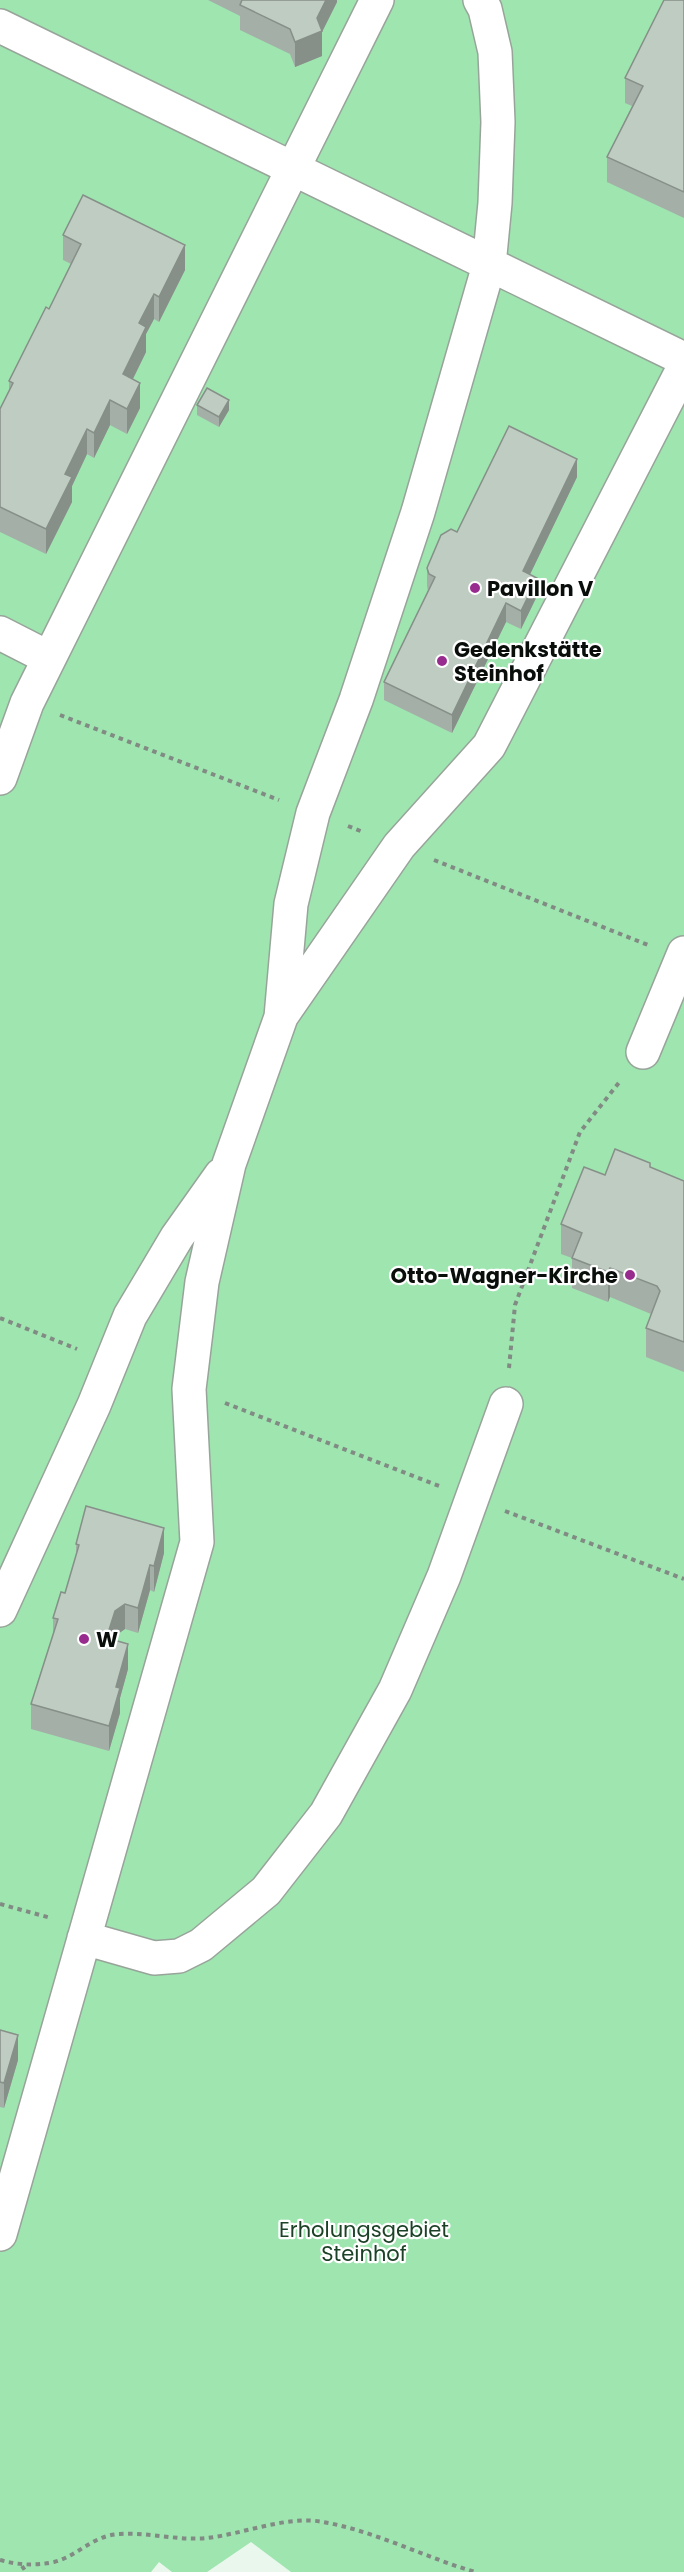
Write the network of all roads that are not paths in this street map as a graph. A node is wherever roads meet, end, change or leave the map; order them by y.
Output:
1 (377, 0) edge
2 (480, 0) edge
3 (0, 26) edge
4 (293, 169) junction
5 (489, 265) junction
6 (684, 359) edge
7 (684, 367) edge
8 (0, 633) edge
9 (49, 658) junction
10 (0, 778) edge
11 (683, 955) edge
12 (281, 1017) junction
13 (643, 1052) road end
14 (229, 1164) junction
15 (506, 1404) road end
16 (0, 1610) edge
17 (85, 1933) junction
18 (0, 2234) edge

1 - 4 lane
2 - 5 lane
3 - 4 lane
4 - 5 lane
4 - 9 lane
5 - 6 lane
5 - 12 lane
7 - 12 lane
8 - 9 lane
9 - 10 lane
11 - 13 lane
12 - 14 lane
14 - 16 lane
14 - 17 lane
15 - 17 lane
17 - 18 lane

